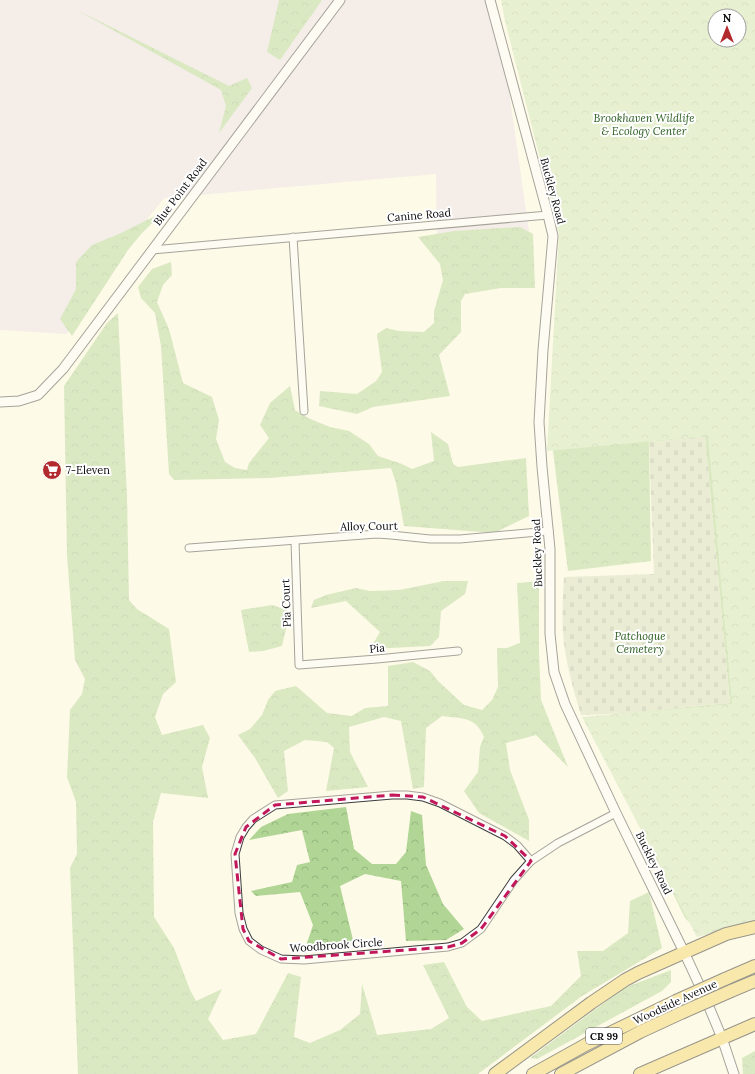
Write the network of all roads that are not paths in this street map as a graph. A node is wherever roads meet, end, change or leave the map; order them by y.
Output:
1 (340, 0) edge
2 (490, 0) edge
3 (548, 215) junction
4 (292, 237) junction
5 (152, 250) junction
6 (0, 402) edge
7 (304, 411) dead end
8 (549, 531) junction
9 (295, 541) junction
10 (189, 548) dead end
11 (458, 651) dead end
12 (299, 665) joint
13 (616, 813) junction
14 (531, 861) junction
15 (755, 927) edge
16 (684, 952) junction
17 (755, 966) edge
18 (755, 981) edge
19 (755, 1024) edge
20 (722, 1038) junction
21 (495, 1074) edge
22 (533, 1074) edge
23 (561, 1074) edge
24 (640, 1074) edge
25 (734, 1074) edge

1 - 5 street, Blue Point Road
2 - 3 street, Buckley Road
3 - 4 street, Canine Road
3 - 8 street, Buckley Road
4 - 5 street, Canine Road
4 - 7 street
5 - 6 street, Blue Point Road
8 - 9 street, Alloy Court
8 - 13 street, Buckley Road
9 - 10 street, Alloy Court
9 - 12 street, Pia Court
11 - 12 street, Pia
13 - 14 street, Woodbrook Circle
13 - 16 street, Buckley Road
14 - 14 street, Woodbrook Circle
15 - 16 main road
16 - 20 street, Buckley Road
16 - 21 main road
17 - 22 main road, Woodside Avenue / CR 99, bridge
18 - 23 main road, Woodside Avenue / CR 99, bridge
19 - 20 main road
20 - 24 main road
20 - 25 street, Buckley Road

